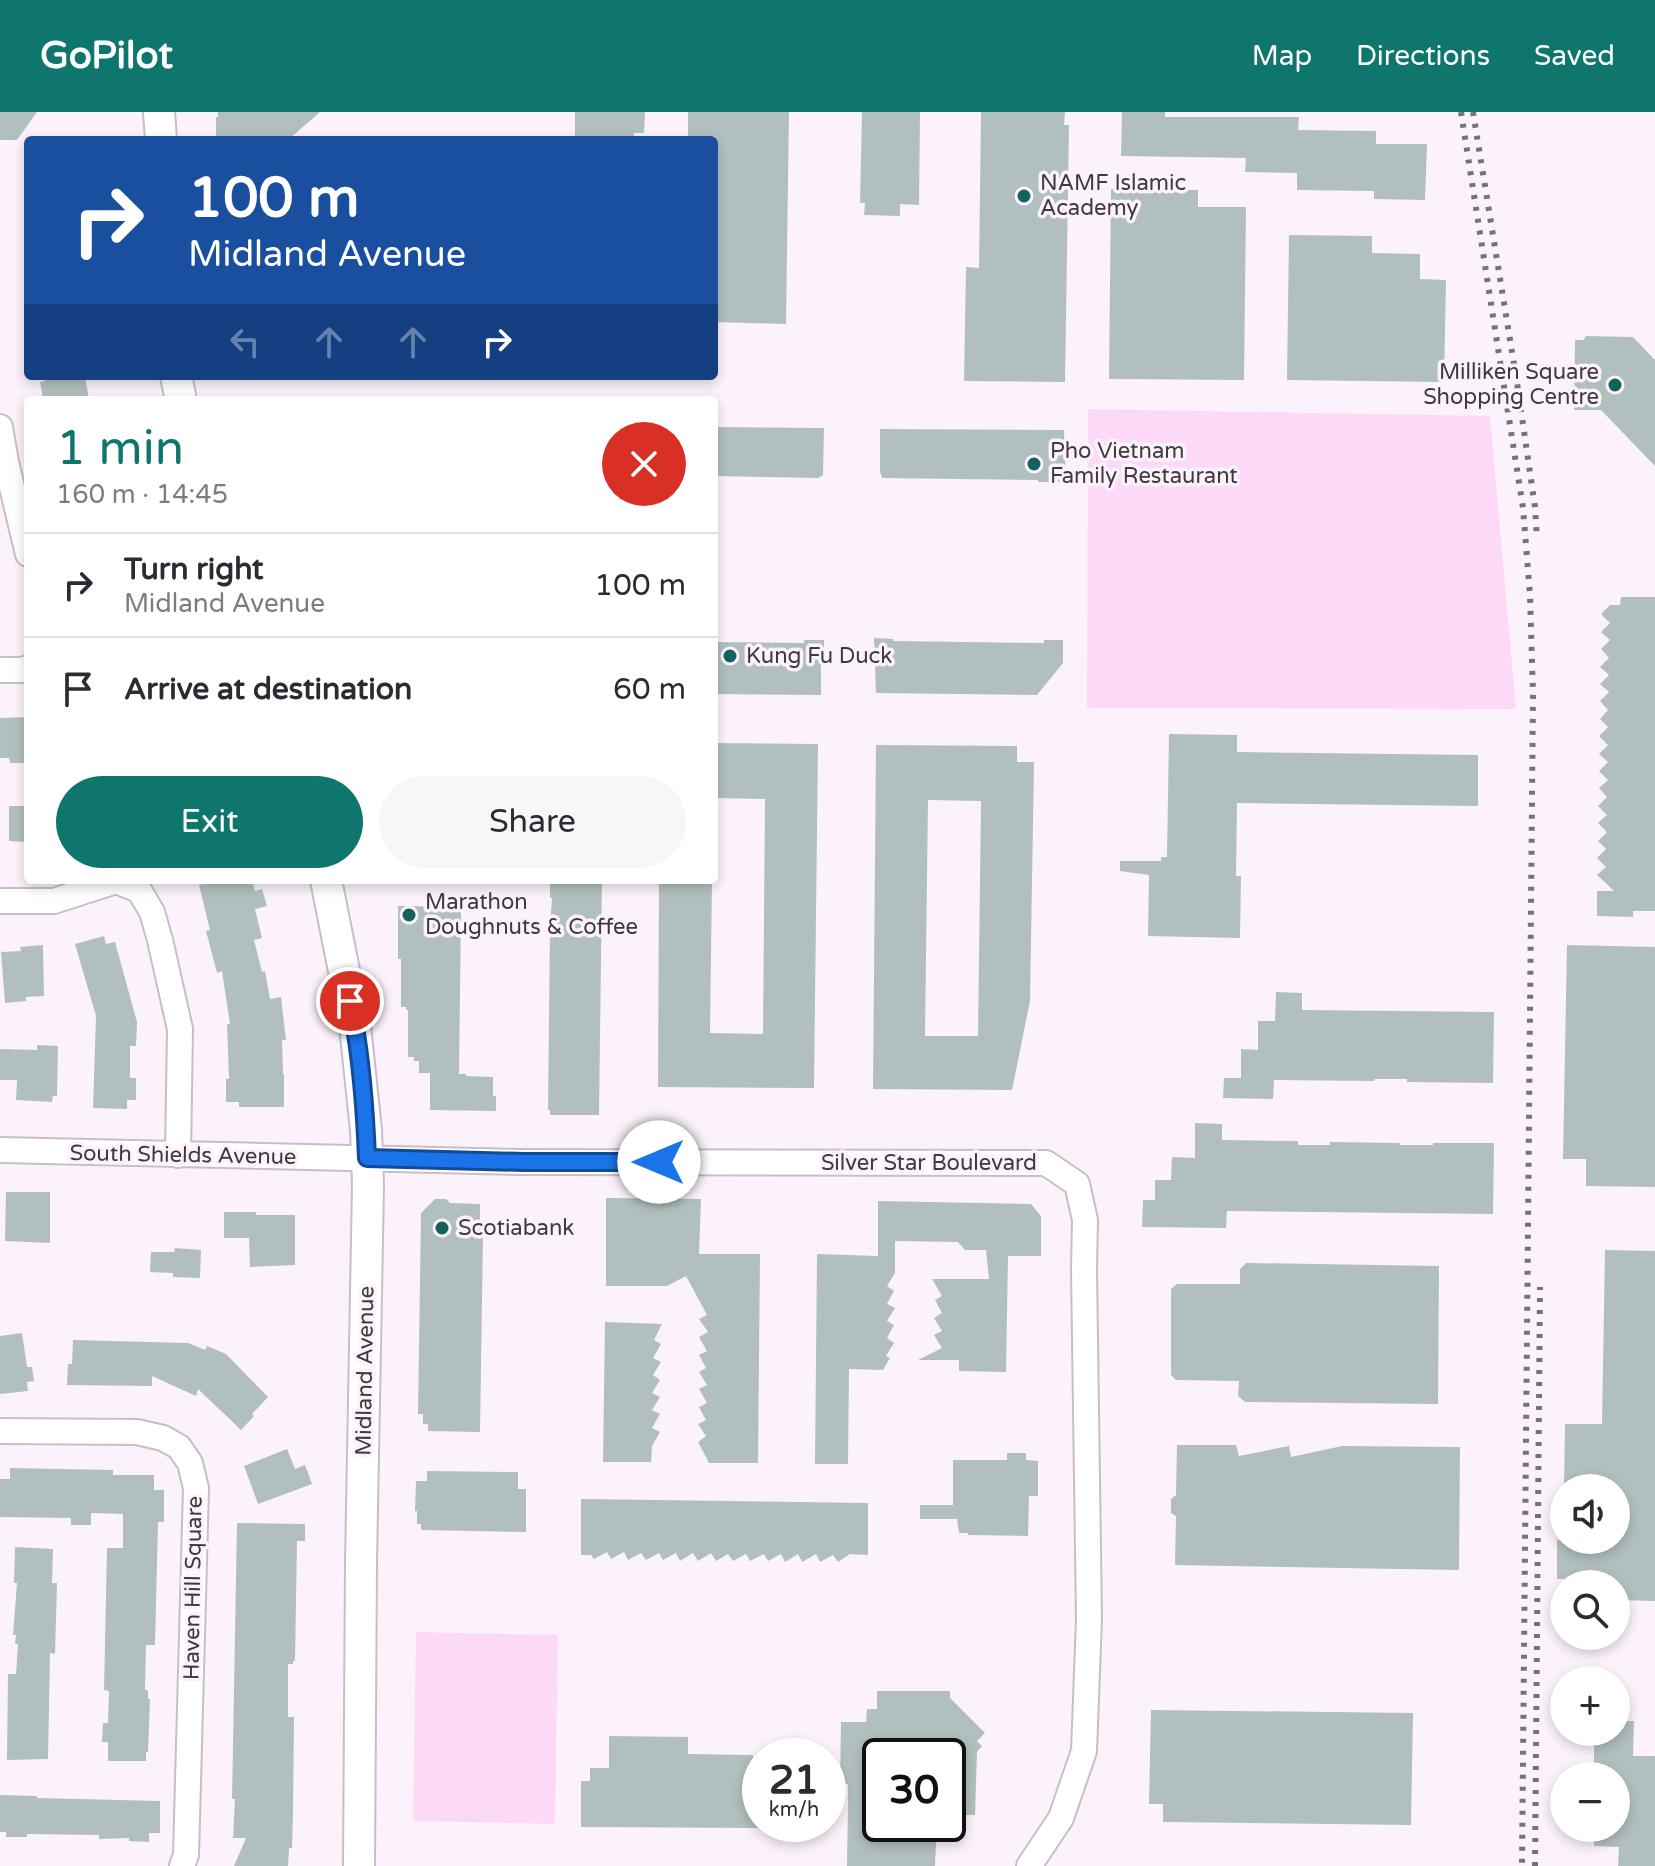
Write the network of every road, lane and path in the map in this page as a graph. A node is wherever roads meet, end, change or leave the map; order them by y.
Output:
1 (159, 112) edge
2 (161, 136) edge
3 (0, 427) edge
4 (24, 537) edge
5 (24, 669) edge
6 (0, 670) edge
7 (107, 884) edge
8 (124, 884) edge
9 (327, 884) edge
10 (0, 901) edge
11 (0, 1150) edge
12 (178, 1155) junction
13 (367, 1158) junction
14 (0, 1431) edge
15 (182, 1866) edge
16 (359, 1866) edge
17 (1029, 1866) edge

1 - 2 main road
3 - 4 street
5 - 6 street
7 - 10 street
8 - 12 street
9 - 13 main road, Midland Avenue
11 - 12 street, South Shields Avenue
12 - 13 street, South Shields Avenue
13 - 16 main road, Midland Avenue
13 - 17 street, Silver Star Boulevard
14 - 15 street, Haven Hill Square

